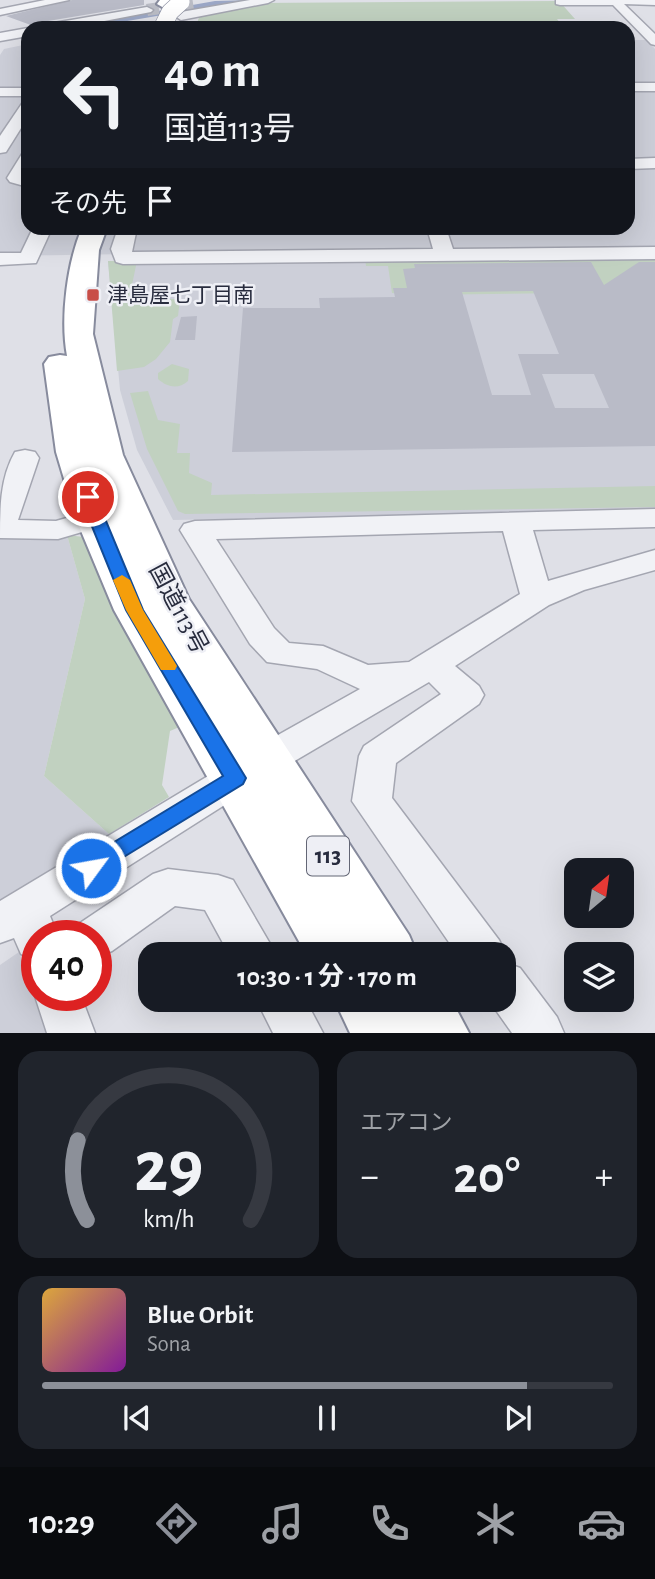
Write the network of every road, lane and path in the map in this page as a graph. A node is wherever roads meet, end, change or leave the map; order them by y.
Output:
1 (118, 0) edge
2 (208, 0) edge
3 (268, 0) edge
4 (560, 2) dead end
5 (655, 2) edge
6 (69, 4) edge
7 (180, 6) edge
8 (621, 6) edge
9 (585, 11) dead end
10 (0, 12) edge
11 (655, 18) edge
12 (104, 21) edge
13 (114, 21) edge
14 (153, 21) edge
15 (166, 21) edge
16 (193, 21) edge
17 (21, 33) edge
18 (0, 37) edge
19 (635, 38) edge
20 (654, 39) edge
21 (21, 43) edge
22 (0, 47) edge
23 (635, 87) edge
24 (655, 87) edge
25 (0, 92) edge
26 (21, 92) edge
27 (21, 116) edge
28 (0, 148) edge
29 (655, 163) edge
30 (635, 164) edge
31 (0, 168) edge
32 (21, 169) edge
33 (39, 235) edge
34 (70, 235) edge
35 (91, 235) edge
36 (125, 235) edge
37 (439, 235) edge
38 (655, 253) edge
39 (444, 256) junction
40 (0, 259) edge
41 (24, 458) dead end
42 (655, 518) edge
43 (95, 519) junction
44 (514, 521) junction
45 (0, 529) edge
46 (655, 561) edge
47 (537, 598) junction
48 (423, 669) junction
49 (251, 769) junction
50 (27, 920) edge
51 (112, 926) edge
52 (246, 942) edge
53 (331, 942) edge
54 (379, 942) edge
55 (474, 942) edge
56 (516, 1000) edge
57 (63, 1011) edge
58 (287, 1012) edge
59 (372, 1012) edge
60 (424, 1012) edge
61 (71, 1033) edge
62 (299, 1033) edge
63 (384, 1033) edge
64 (438, 1033) edge
65 (540, 1033) edge

1 - 13 street
2 - 7 street
3 - 7 street
4 - 8 street
5 - 8 street
6 - 10 street
6 - 12 street
7 - 14 highway
7 - 15 highway, bridge
7 - 16 street
8 - 9 street
8 - 11 street
8 - 20 street
17 - 18 street
19 - 20 street
21 - 22 street
23 - 24 street
25 - 26 street
27 - 28 street
29 - 30 street
31 - 32 street
33 - 40 street
34 - 43 highway, 国道113号 / 113
35 - 49 highway, 国道113号 / 113
36 - 39 street
37 - 39 street
38 - 39 street
41 - 45 street
42 - 44 street
43 - 45 street
43 - 49 highway, 国道113号 / 113
44 - 47 street
44 - 48 street
46 - 47 street
47 - 48 street
48 - 49 street
48 - 55 street
49 - 50 street
49 - 53 highway, 国道113号 / 113
49 - 54 highway, 国道113号 / 113
51 - 52 street
56 - 65 street
57 - 61 street
58 - 62 street
59 - 63 highway
60 - 64 highway

